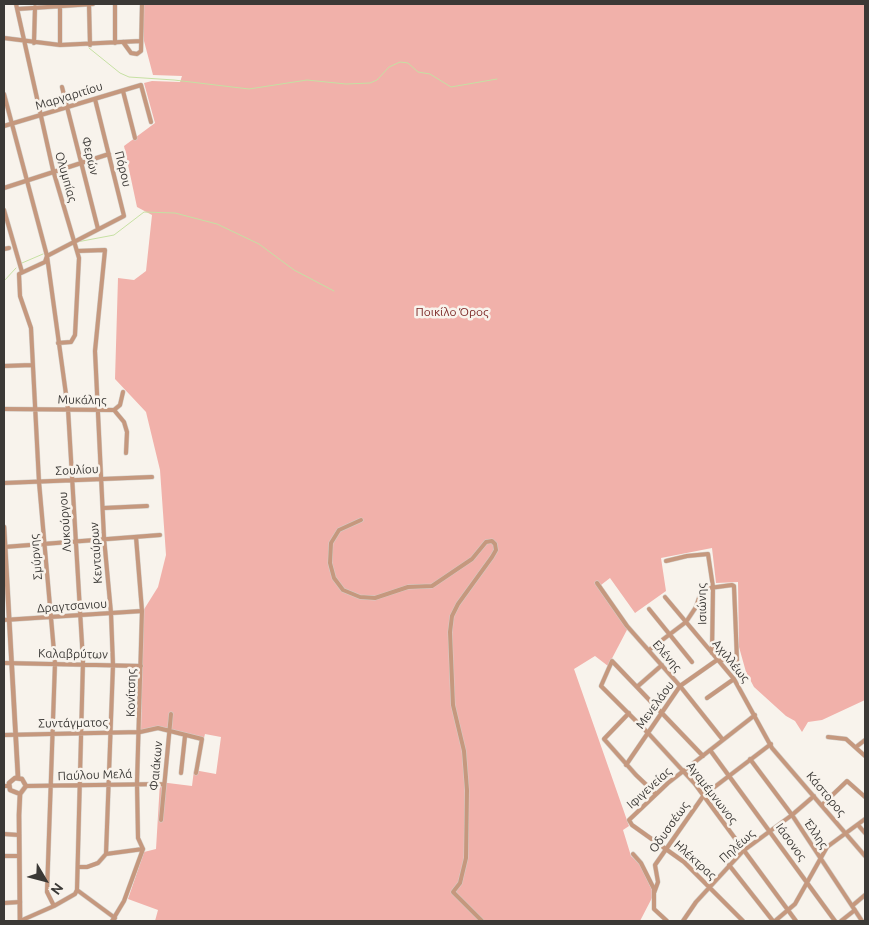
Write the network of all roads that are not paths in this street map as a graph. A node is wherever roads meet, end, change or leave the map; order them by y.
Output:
1 (16, 4) edge
2 (89, 4) edge
3 (93, 4) edge
4 (116, 4) edge
5 (142, 4) edge
6 (60, 5) edge
7 (35, 7) junction
8 (17, 9) junction
9 (4, 38) edge
10 (23, 40) junction
11 (142, 41) junction
12 (123, 42) junction
13 (34, 43) junction
14 (115, 43) junction
15 (90, 45) junction
16 (60, 46) junction
17 (62, 87) dead end
18 (122, 90) junction
19 (4, 94) edge
20 (95, 99) junction
21 (67, 107) junction
22 (40, 115) junction
23 (151, 122) dead end
24 (11, 124) junction
25 (4, 126) edge
26 (134, 138) dead end
27 (109, 154) junction
28 (81, 162) junction
29 (54, 171) junction
30 (26, 180) junction
31 (4, 188) edge
32 (4, 210) edge
33 (98, 230) junction
34 (75, 241) junction
35 (9, 248) dead end
36 (4, 250) edge
37 (77, 251) junction
38 (47, 256) junction
39 (22, 272) junction
40 (58, 343) junction
41 (32, 365) junction
42 (4, 366) edge
43 (123, 392) dead end
44 (4, 409) edge
45 (35, 409) junction
46 (68, 409) junction
47 (98, 410) junction
48 (114, 410) junction
49 (126, 453) dead end
50 (152, 477) dead end
51 (102, 478) junction
52 (72, 481) junction
53 (4, 482) edge
54 (39, 482) junction
55 (147, 506) dead end
56 (104, 508) junction
57 (361, 520) dead end
58 (4, 527) edge
59 (160, 535) dead end
60 (136, 537) junction
61 (104, 538) junction
62 (76, 542) junction
63 (44, 544) junction
64 (4, 547) edge
65 (666, 561) dead end
66 (596, 584) dead end
67 (713, 587) junction
68 (666, 597) dead end
69 (649, 609) dead end
70 (142, 611) junction
71 (112, 613) junction
72 (51, 617) junction
73 (82, 617) junction
74 (6, 620) edge
75 (686, 622) junction
76 (669, 635) junction
77 (649, 650) junction
78 (712, 653) junction
79 (717, 660) junction
80 (692, 662) dead end
81 (4, 663) edge
82 (55, 663) junction
83 (11, 664) junction
84 (113, 664) junction
85 (83, 665) junction
86 (662, 665) junction
87 (141, 666) junction
88 (734, 679) junction
89 (638, 686) junction
90 (680, 686) junction
91 (707, 698) dead end
92 (628, 713) junction
93 (662, 713) junction
94 (171, 714) dead end
95 (755, 716) junction
96 (81, 732) junction
97 (111, 732) junction
98 (140, 732) junction
99 (169, 732) junction
100 (648, 732) junction
101 (53, 733) junction
102 (4, 735) edge
103 (15, 735) junction
104 (184, 736) junction
105 (828, 737) dead end
106 (723, 740) junction
107 (865, 740) edge
108 (770, 744) junction
109 (856, 747) junction
110 (710, 750) junction
111 (703, 756) junction
112 (865, 756) edge
113 (750, 759) junction
114 (626, 765) junction
115 (683, 771) junction
116 (181, 773) dead end
117 (196, 773) dead end
118 (730, 775) junction
119 (18, 777) junction
120 (137, 783) junction
121 (81, 784) junction
122 (110, 784) junction
123 (164, 784) junction
124 (6, 786) edge
125 (26, 786) junction
126 (50, 786) junction
127 (20, 794) junction
128 (656, 794) junction
129 (704, 795) junction
130 (814, 796) junction
131 (865, 797) edge
132 (822, 805) junction
133 (792, 815) junction
134 (865, 818) edge
135 (161, 820) dead end
136 (629, 820) joint
137 (858, 825) junction
138 (770, 831) junction
139 (865, 833) edge
140 (4, 834) edge
141 (19, 834) junction
142 (847, 835) junction
143 (667, 848) junction
144 (143, 849) junction
145 (743, 851) junction
146 (106, 854) junction
147 (633, 854) dead end
148 (4, 856) edge
149 (19, 856) junction
150 (865, 856) edge
151 (820, 859) junction
152 (728, 866) junction
153 (78, 867) junction
154 (807, 882) junction
155 (710, 887) junction
156 (77, 890) junction
157 (654, 893) junction
158 (865, 894) edge
159 (20, 902) junction
160 (4, 903) edge
161 (54, 906) junction
162 (853, 908) junction
163 (788, 910) junction
164 (113, 920) edge
165 (23, 921) edge
166 (482, 921) edge
167 (667, 921) edge
168 (684, 921) edge
169 (743, 921) edge
170 (774, 921) edge
171 (796, 921) edge
172 (835, 921) edge
173 (842, 921) edge
174 (862, 921) edge

1 - 8 street, Ολυμπίας
2 - 3 street
2 - 6 street
2 - 15 street
4 - 14 street
5 - 11 street
6 - 7 street
6 - 16 street
7 - 8 street
7 - 13 street
8 - 10 street, Ολυμπίας
9 - 10 street
10 - 13 street
10 - 22 street, Ολυμπίας
11 - 12 street
11 - 12 street
12 - 14 street
13 - 16 street
14 - 15 street
15 - 16 street
17 - 21 street, Φερών
18 - 20 street, Μαργαριτίου
18 - 23 street, Μαργαριτίου
18 - 26 street
19 - 24 street, Λυκούργου
20 - 21 street, Μαργαριτίου
20 - 27 street, Πόρου
21 - 22 street, Μαργαριτίου
21 - 28 street, Φερών
22 - 24 street, Μαργαριτίου
22 - 29 street, Ολυμπίας
24 - 25 street, Μαργαριτίου
24 - 30 street, Λυκούργου
27 - 28 street
27 - 33 street, Πόρου
28 - 29 street
28 - 33 street, Φερών
29 - 30 street
29 - 34 street, Ολυμπίας
30 - 31 street
30 - 38 street, Λυκούργου
32 - 39 street, Σμύρνης
33 - 34 street
34 - 37 street, Ολυμπίας
34 - 38 street
35 - 36 street
37 - 40 street, Ολυμπίας
37 - 47 street, Κενταύρων
38 - 39 street
38 - 40 street, Λυκούργου
39 - 41 street, Σμύρνης
40 - 46 street, Λυκούργου
41 - 42 street
41 - 45 street, Σμύρνης
43 - 48 street
44 - 45 street, Μυκάλης
45 - 46 street, Μυκάλης
45 - 54 street, Σμύρνης
46 - 47 street, Μυκάλης
46 - 52 street, Λυκούργου
47 - 48 street, Μυκάλης
47 - 51 street, Κενταύρων
48 - 49 street, Μυκάλης
50 - 51 street, Σουλίου
51 - 52 street, Σουλίου
51 - 56 street, Κενταύρων
52 - 54 street, Σουλίου
52 - 62 street, Λυκούργου
53 - 54 street, Σουλίου
54 - 63 street, Σμύρνης
55 - 56 street
56 - 61 street, Κενταύρων
57 - 166 street
58 - 64 street
59 - 60 street
60 - 61 street
60 - 70 street, Κονίτσης
61 - 62 street
61 - 71 street, Κενταύρων
62 - 63 street
62 - 73 street, Λυκούργου
63 - 64 street
63 - 72 street, Σμύρνης
64 - 74 street
65 - 67 street, Ισιώνης
66 - 77 street, Ελένης
67 - 75 street
67 - 78 street, Ισιώνης
67 - 79 street
68 - 75 street, Αχιλλέως
69 - 76 street
70 - 71 street, Δραγτσανιου
70 - 87 street, Κονίτσης
71 - 73 street, Δραγτσανιου
71 - 84 street, Κενταύρων
72 - 73 street, Δραγτσανιου
72 - 74 street, Δραγτσανιου
72 - 82 street, Σμύρνης
73 - 85 street, Λυκούργου
74 - 83 street
75 - 76 street
75 - 78 street, Αχιλλέως
76 - 77 street
76 - 80 street
77 - 86 street, Ελένης
78 - 79 street, Αχιλλέως
79 - 88 street, Αχιλλέως
79 - 90 street, Μενελάου
81 - 83 street, Καλαβρύτων
82 - 83 street, Καλαβρύτων
82 - 85 street, Καλαβρύτων
82 - 101 street, Σμύρνης
83 - 103 street
84 - 85 street, Καλαβρύτων
84 - 87 street, Καλαβρύτων
84 - 97 street, Κενταύρων
85 - 96 street, Λυκούργου
86 - 89 street
86 - 90 street, Ελένης
87 - 98 street, Κονίτσης
88 - 91 street
88 - 95 street, Αχιλλέως
89 - 92 street, Αγαμέμνωνος
89 - 93 street
90 - 93 street, Μενελάου
90 - 106 street, Ελένης
92 - 100 street, Αγαμέμνωνος
92 - 114 street
93 - 100 street, Μενελάου
93 - 111 street
94 - 99 street, Φαιάκων
95 - 106 street, Ιφιγενείας
95 - 108 street, Αχιλλέως
96 - 97 street, Συντάγματος
96 - 101 street, Συντάγματος
96 - 121 street, Λυκούργου
97 - 98 street, Συντάγματος
97 - 122 street, Κενταύρων
98 - 99 street, Συντάγματος
98 - 120 street, Κονίτσης
99 - 104 street, Συντάγματος
99 - 123 street, Φαιάκων
100 - 114 street, Μενελάου
100 - 115 street, Αγαμέμνωνος
101 - 103 street, Συντάγματος
101 - 126 street, Σμύρνης
102 - 103 street, Συντάγματος
103 - 119 street
104 - 116 street
104 - 117 street, Συντάγματος
105 - 109 street
106 - 110 street, Ιφιγενείας
107 - 109 street
108 - 113 street, Οδυσσέως
108 - 130 street, Κάστορος
109 - 112 street
110 - 111 street, Ιφιγενείας
110 - 118 street, Ιάσονος
111 - 115 street, Ιφιγενείας
113 - 118 street, Οδυσσέως
113 - 133 street, Έλλης
114 - 128 street
115 - 128 street, Ιφιγενείας
115 - 129 street, Αγαμέμνωνος
118 - 129 street, Οδυσσέως
118 - 138 street, Ιάσονος
119 - 124 street
119 - 125 street
120 - 122 street, Παύλου Μελά
120 - 123 street, Παύλου Μελά
120 - 144 street, Κονίτσης
121 - 122 street, Παύλου Μελά
121 - 126 street, Παύλου Μελά
121 - 153 street, Λυκούργου
122 - 146 street, Κενταύρων
123 - 135 street, Φαιάκων
124 - 127 street
125 - 126 street, Παύλου Μελά
125 - 127 street
126 - 161 street, Σμύρνης
127 - 141 street
128 - 136 street, Ιφιγενείας
129 - 143 street, Οδυσσέως
129 - 145 street, Αγαμέμνωνος
130 - 132 street, Κάστορος
130 - 133 street, Πηλέως
131 - 132 street
132 - 142 street, Κάστορος
133 - 138 street, Πηλέως
133 - 151 street, Έλλης
134 - 137 street
136 - 143 street, Ηλέκτρας
137 - 139 street
137 - 142 street
138 - 145 street, Πηλέως
138 - 154 street, Ιάσονος
140 - 141 street
141 - 149 street
142 - 150 street, Κάστορος
142 - 151 street
143 - 155 street, Ηλέκτρας
143 - 157 street, Οδυσσέως
144 - 146 street
144 - 164 street
145 - 152 street, Πηλέως
145 - 163 street, Αγαμέμνωνος
146 - 153 street
147 - 157 street
148 - 149 street
149 - 159 street
151 - 154 street
151 - 162 street, Έλλης
152 - 155 street, Πηλέως
152 - 170 street
153 - 156 street, Λυκούργου
154 - 163 street
154 - 172 street, Ιάσονος
155 - 168 street, Πηλέως
155 - 169 street, Ηλέκτρας
156 - 161 street
156 - 164 street
157 - 167 street
158 - 162 street
159 - 160 street
159 - 165 street
161 - 165 street
162 - 173 street
162 - 174 street, Έλλης
163 - 170 street
163 - 171 street, Αγαμέμνωνος

